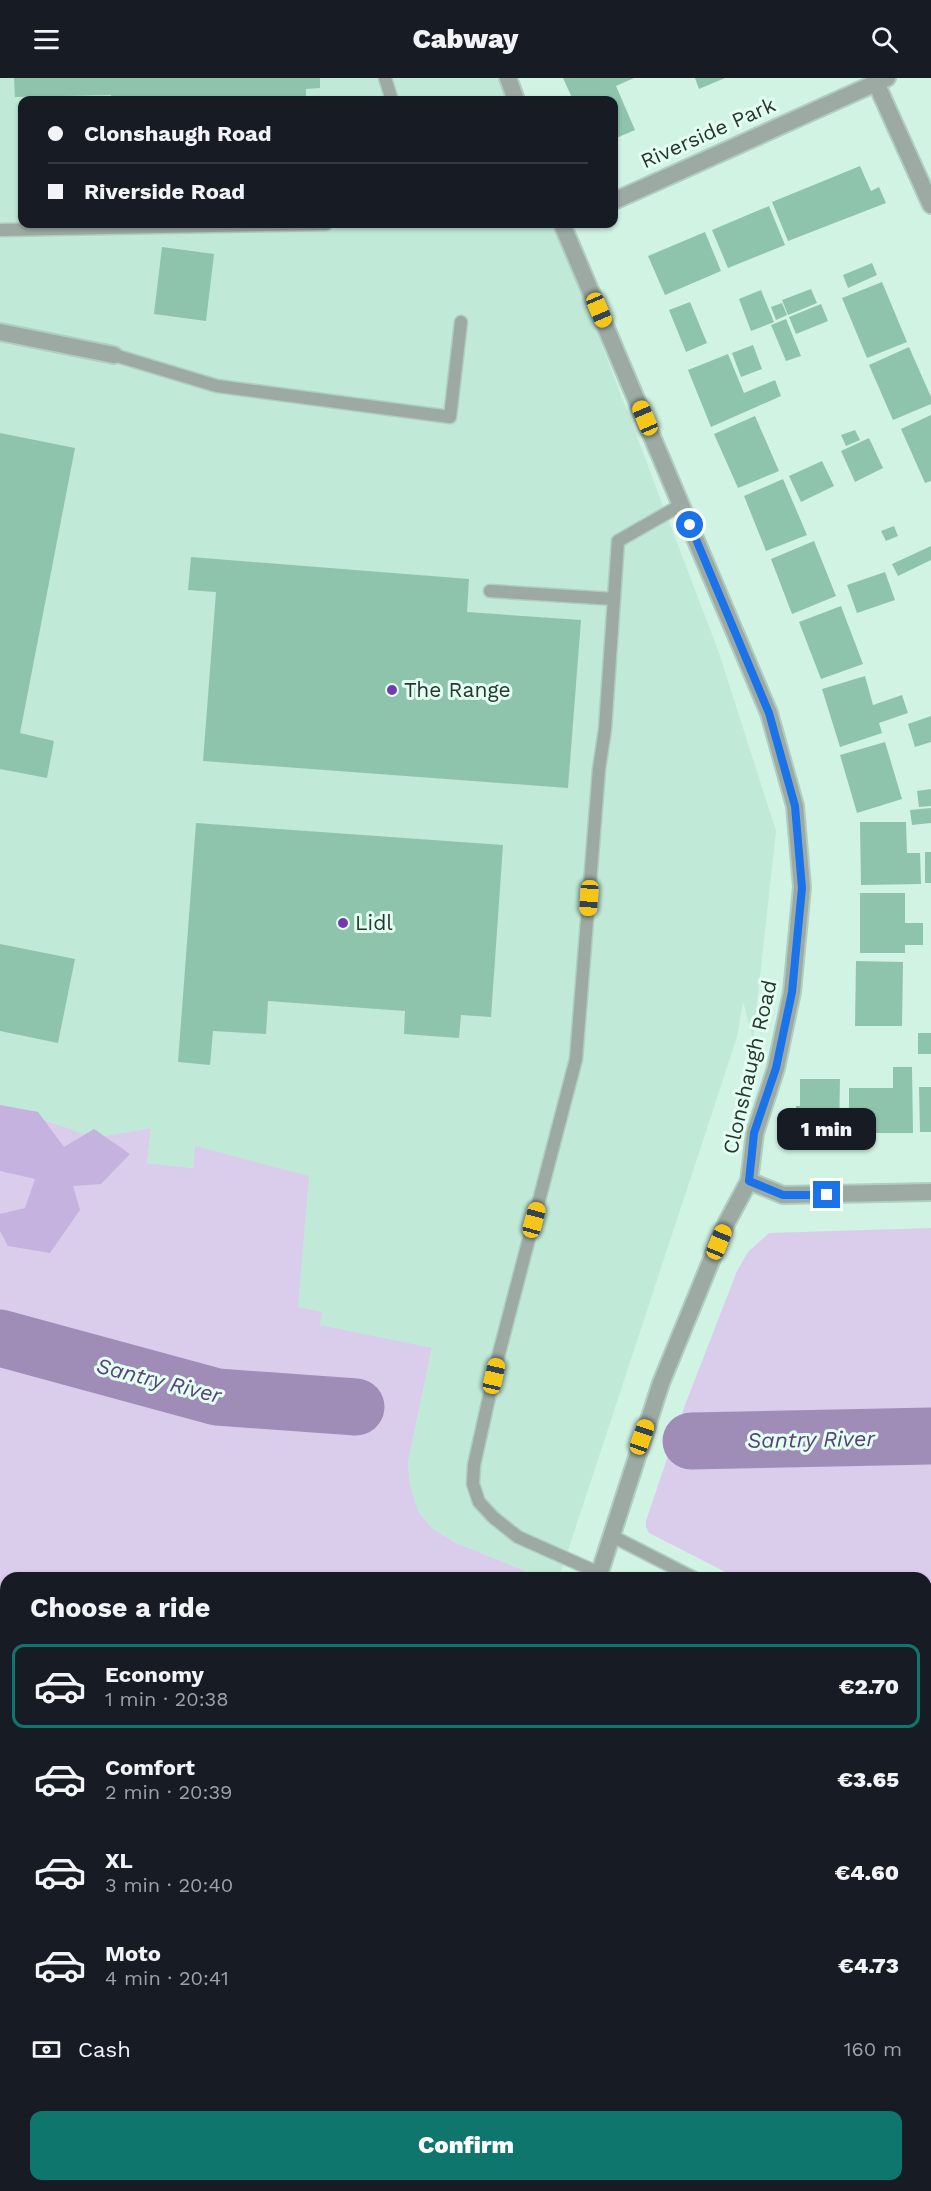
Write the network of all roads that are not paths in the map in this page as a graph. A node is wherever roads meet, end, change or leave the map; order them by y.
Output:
1 (385, 78) edge
2 (508, 78) edge
3 (882, 80) edge
4 (391, 96) edge
5 (515, 96) edge
6 (618, 199) edge
7 (931, 205) edge
8 (109, 228) edge
9 (565, 228) edge
10 (0, 230) edge
11 (461, 322) dead end
12 (0, 332) edge
13 (114, 355) joint
14 (681, 505) junction
15 (490, 591) dead end
16 (614, 599) junction
17 (749, 1181) junction
18 (931, 1192) edge
19 (610, 1535) junction
20 (592, 1572) edge
21 (599, 1572) edge
22 (682, 1572) edge

1 - 4 lane
2 - 5 street
3 - 6 street, Riverside Park
3 - 7 street
8 - 10 lane
9 - 14 street, Clonshaugh Road
11 - 13 lane
12 - 13 street
14 - 16 lane
14 - 17 street, Clonshaugh Road
15 - 16 lane
16 - 20 lane
17 - 18 street
17 - 19 street, Clonshaugh Road
19 - 21 street, Clonshaugh Road
19 - 22 lane

